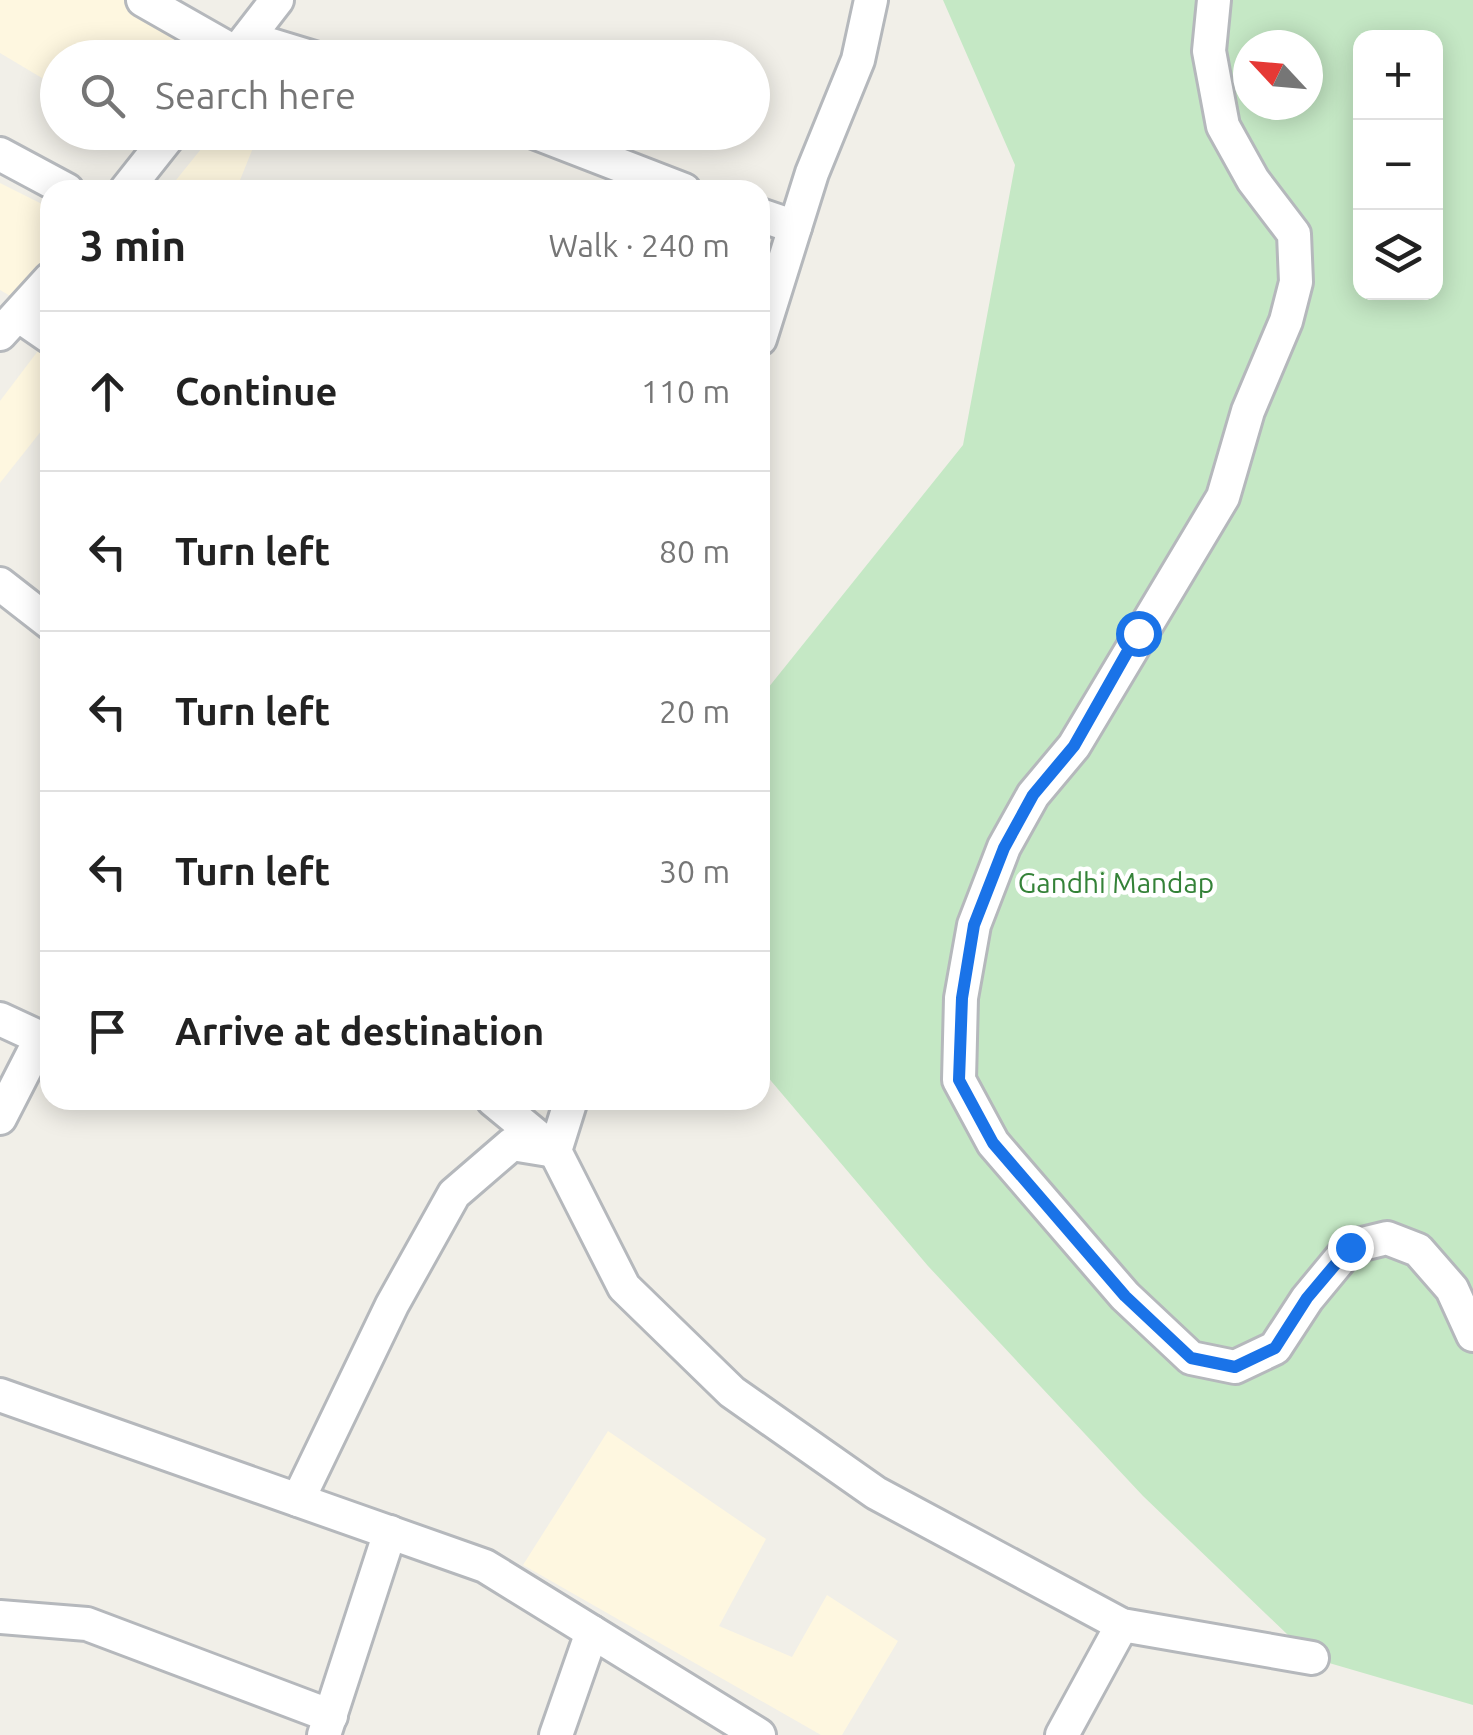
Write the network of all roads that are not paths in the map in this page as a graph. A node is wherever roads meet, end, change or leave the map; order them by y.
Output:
1 (142, 0) edge
2 (278, 0) edge
3 (871, 0) edge
4 (1214, 0) edge
5 (219, 40) edge
6 (246, 40) edge
7 (158, 150) edge
8 (581, 150) edge
9 (0, 154) edge
10 (48, 180) edge
11 (134, 180) edge
12 (658, 180) edge
13 (770, 218) edge
14 (795, 226) junction
15 (40, 290) edge
16 (770, 307) edge
17 (9, 324) edge
18 (40, 334) edge
19 (0, 584) edge
20 (40, 615) edge
21 (0, 1019) edge
22 (40, 1035) edge
23 (40, 1046) edge
24 (505, 1110) edge
25 (568, 1110) edge
26 (0, 1118) edge
27 (555, 1151) junction
28 (1473, 1335) edge
29 (0, 1395) edge
30 (298, 1500) junction
31 (390, 1532) junction
32 (0, 1617) edge
33 (1122, 1625) junction
34 (592, 1632) junction
35 (1312, 1658) dead end
36 (328, 1726) edge
37 (556, 1735) edge
38 (759, 1735) edge
39 (1062, 1735) edge

1 - 5 street
2 - 6 street
3 - 14 street
4 - 28 street
7 - 11 street
8 - 12 street
9 - 10 street
13 - 14 street
14 - 16 street
15 - 17 street
17 - 18 street
19 - 20 street
21 - 22 street
23 - 26 street
24 - 27 street
25 - 27 street
27 - 30 street
27 - 33 street
29 - 30 street
30 - 31 street
31 - 34 street
31 - 36 street
32 - 36 street
33 - 35 street
33 - 39 street
34 - 37 street
34 - 38 street

